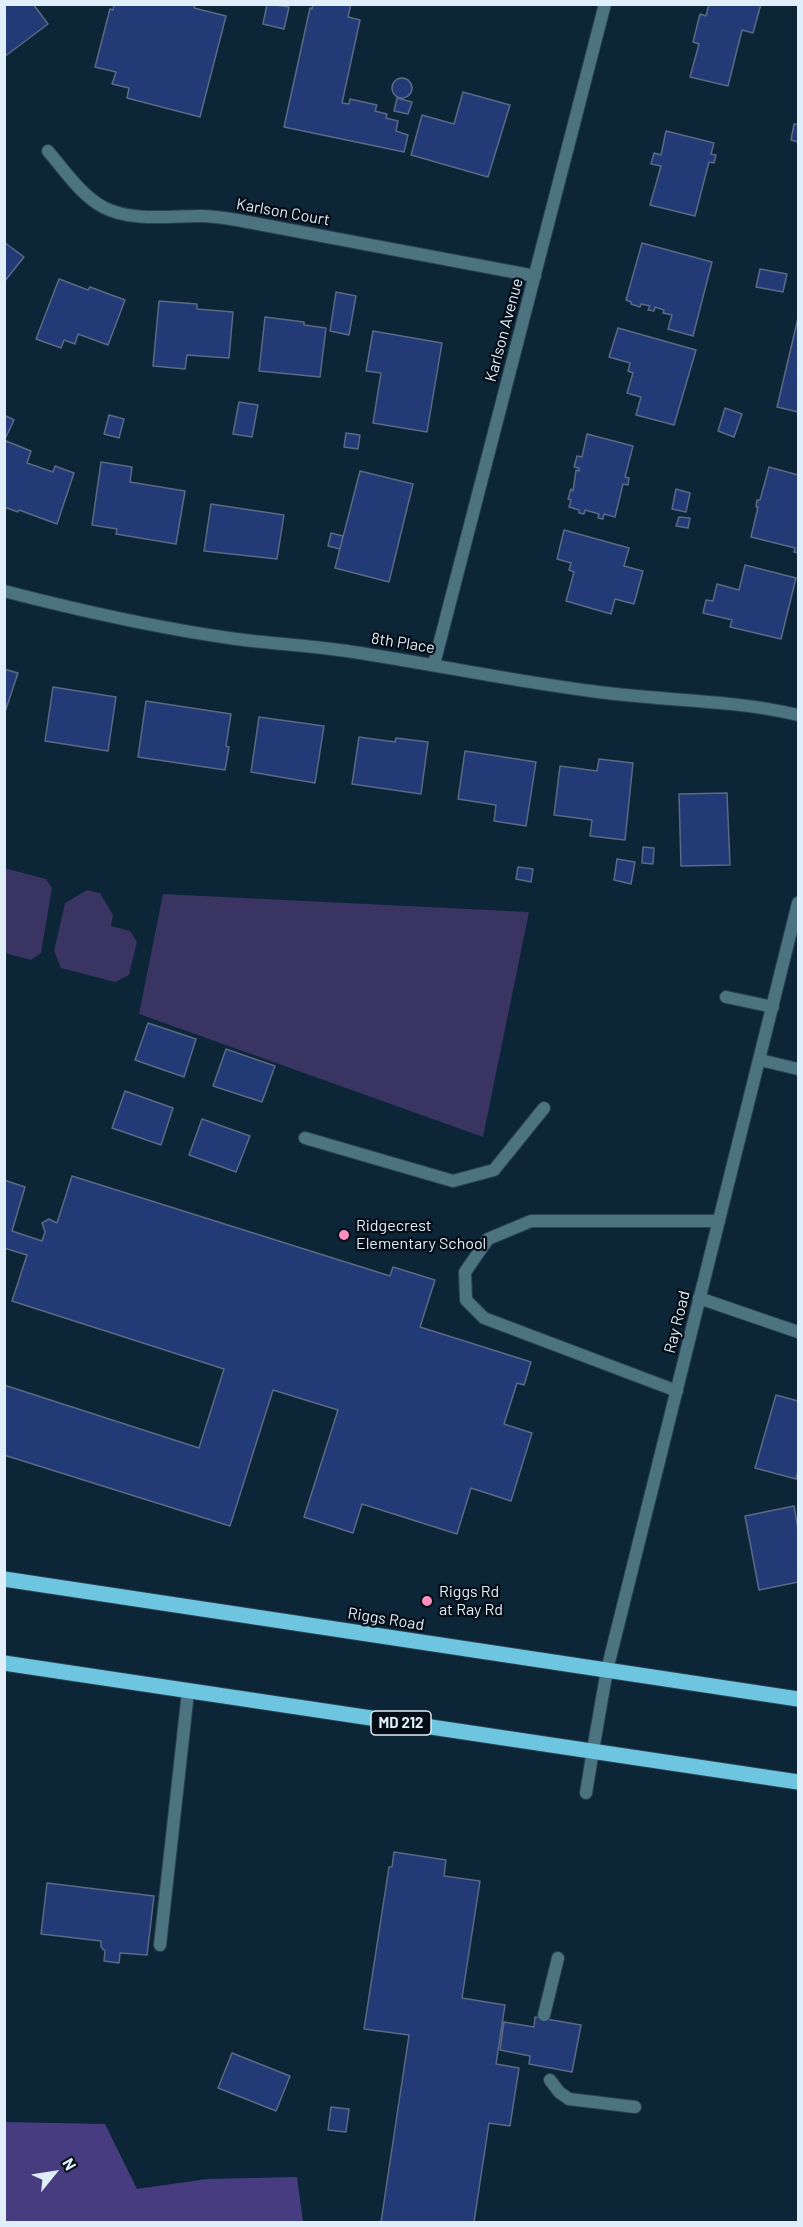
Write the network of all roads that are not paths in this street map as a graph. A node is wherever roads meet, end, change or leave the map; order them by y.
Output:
1 (605, 4) edge
2 (48, 151) dead end
3 (535, 276) junction
4 (4, 591) edge
5 (434, 664) junction
6 (798, 715) edge
7 (798, 903) edge
8 (726, 997) dead end
9 (774, 1007) junction
10 (760, 1060) junction
11 (798, 1069) edge
12 (544, 1108) dead end
13 (305, 1138) dead end
14 (718, 1221) junction
15 (699, 1298) junction
16 (798, 1332) edge
17 (676, 1390) junction
18 (4, 1579) edge
19 (4, 1663) edge
20 (607, 1671) junction
21 (188, 1692) junction
22 (798, 1699) edge
23 (593, 1750) junction
24 (798, 1782) edge
25 (586, 1793) dead end
26 (160, 1945) dead end
27 (558, 1958) dead end
28 (544, 2015) dead end
29 (550, 2080) dead end
30 (635, 2106) dead end

1 - 3 street, Karlson Avenue
2 - 3 street, Karlson Court
3 - 5 street, Karlson Avenue
4 - 5 street, 8th Place
5 - 6 street, 8th Place
7 - 9 street, Ray Road
8 - 9 street
9 - 10 street, Ray Road
10 - 11 street
10 - 14 street, Ray Road
12 - 13 street
14 - 15 street, Ray Road
14 - 17 street
15 - 16 street
15 - 17 street, Ray Road
17 - 20 street, Ray Road
18 - 20 main road, Riggs Road
19 - 21 main road, MD 212
20 - 22 main road, Riggs Road
20 - 23 street, Ray Road
21 - 23 main road, MD 212
21 - 26 street
23 - 24 main road, MD 212
23 - 25 street, Ray Road
27 - 28 street
29 - 30 street

